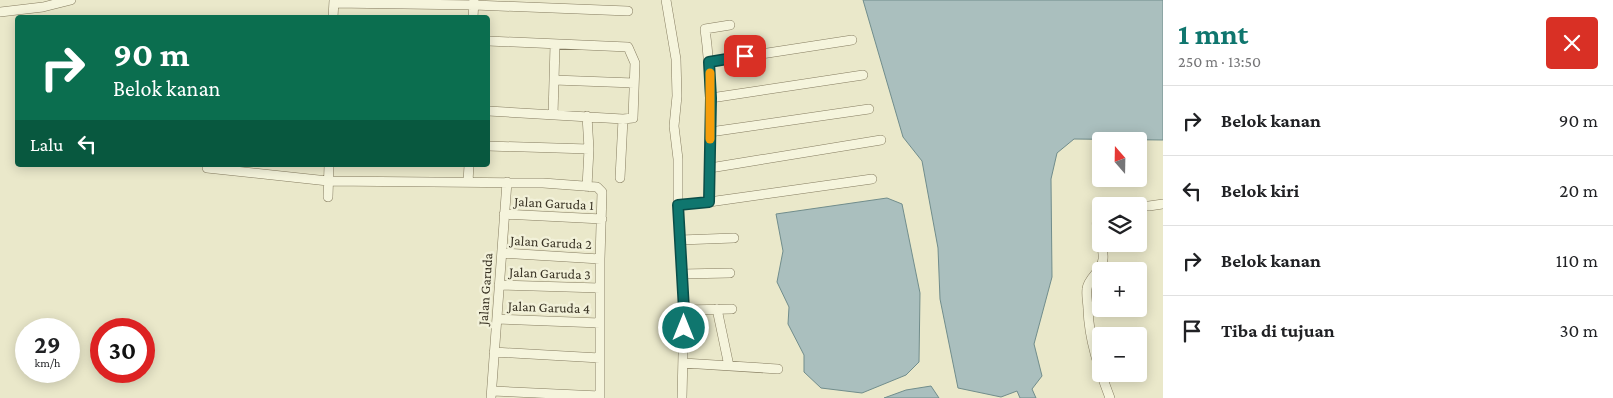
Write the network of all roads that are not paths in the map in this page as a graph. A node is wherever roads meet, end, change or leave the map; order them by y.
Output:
1 (71, 0) edge
2 (666, 0) edge
3 (334, 2) edge
4 (474, 2) edge
5 (628, 10) dead end
6 (0, 12) edge
7 (333, 15) edge
8 (473, 15) edge
9 (730, 25) dead end
10 (852, 40) dead end
11 (490, 41) edge
12 (555, 45) junction
13 (709, 62) junction
14 (863, 74) dead end
15 (554, 80) junction
16 (634, 83) junction
17 (711, 98) junction
18 (869, 109) dead end
19 (490, 111) edge
20 (553, 115) junction
21 (587, 116) junction
22 (623, 119) junction
23 (710, 132) junction
24 (882, 140) dead end
25 (490, 146) edge
26 (589, 149) junction
27 (330, 167) edge
28 (468, 167) edge
29 (207, 168) dead end
30 (710, 168) junction
31 (620, 178) dead end
32 (872, 179) dead end
33 (328, 181) junction
34 (468, 182) junction
35 (507, 182) junction
36 (587, 187) junction
37 (328, 197) dead end
38 (709, 202) junction
39 (1163, 204) edge
40 (678, 205) junction
41 (1147, 206) edge
42 (504, 214) junction
43 (602, 219) junction
44 (734, 238) dead end
45 (680, 240) junction
46 (1103, 252) edge
47 (502, 253) junction
48 (600, 259) junction
49 (730, 273) dead end
50 (682, 274) junction
51 (499, 285) junction
52 (600, 288) junction
53 (717, 309) junction
54 (732, 309) dead end
55 (684, 310) junction
56 (497, 319) junction
57 (600, 323) junction
58 (494, 352) junction
59 (600, 358) junction
60 (682, 363) junction
61 (729, 366) junction
62 (778, 368) dead end
63 (492, 394) edge
64 (600, 397) edge
65 (682, 398) edge
66 (1110, 398) edge

1 - 6 street
2 - 40 street
3 - 4 street
3 - 7 street
4 - 5 street
4 - 8 street
9 - 13 street
10 - 13 street
11 - 12 street
12 - 15 street
12 - 16 street
13 - 17 street
14 - 17 street
15 - 16 street
15 - 20 street
16 - 22 street
17 - 23 street
18 - 23 street
19 - 20 street
20 - 21 street
21 - 22 street
21 - 26 street
22 - 31 street
23 - 30 street
24 - 30 street
25 - 26 street
26 - 36 street
27 - 33 street
28 - 34 street
29 - 33 street
30 - 38 street
32 - 38 street
33 - 34 street
33 - 37 street
34 - 35 street
35 - 36 street
35 - 42 street, Jalan Garuda
36 - 43 street
38 - 40 street
39 - 41 street
40 - 45 street
42 - 43 street, Jalan Garuda 1
42 - 47 street, Jalan Garuda
43 - 48 street
44 - 45 street
45 - 50 street
46 - 66 street
47 - 48 street, Jalan Garuda 2
47 - 51 street, Jalan Garuda
48 - 52 street
49 - 50 street
50 - 55 street
51 - 52 street, Jalan Garuda 3
51 - 56 street, Jalan Garuda
52 - 57 street
53 - 54 street
53 - 55 street
53 - 61 street
55 - 60 street
56 - 57 street, Jalan Garuda 4
56 - 58 street, Jalan Garuda
57 - 59 street
58 - 59 street
58 - 63 street, Jalan Garuda
59 - 64 street
60 - 61 street
60 - 65 street
61 - 62 street
63 - 64 street

